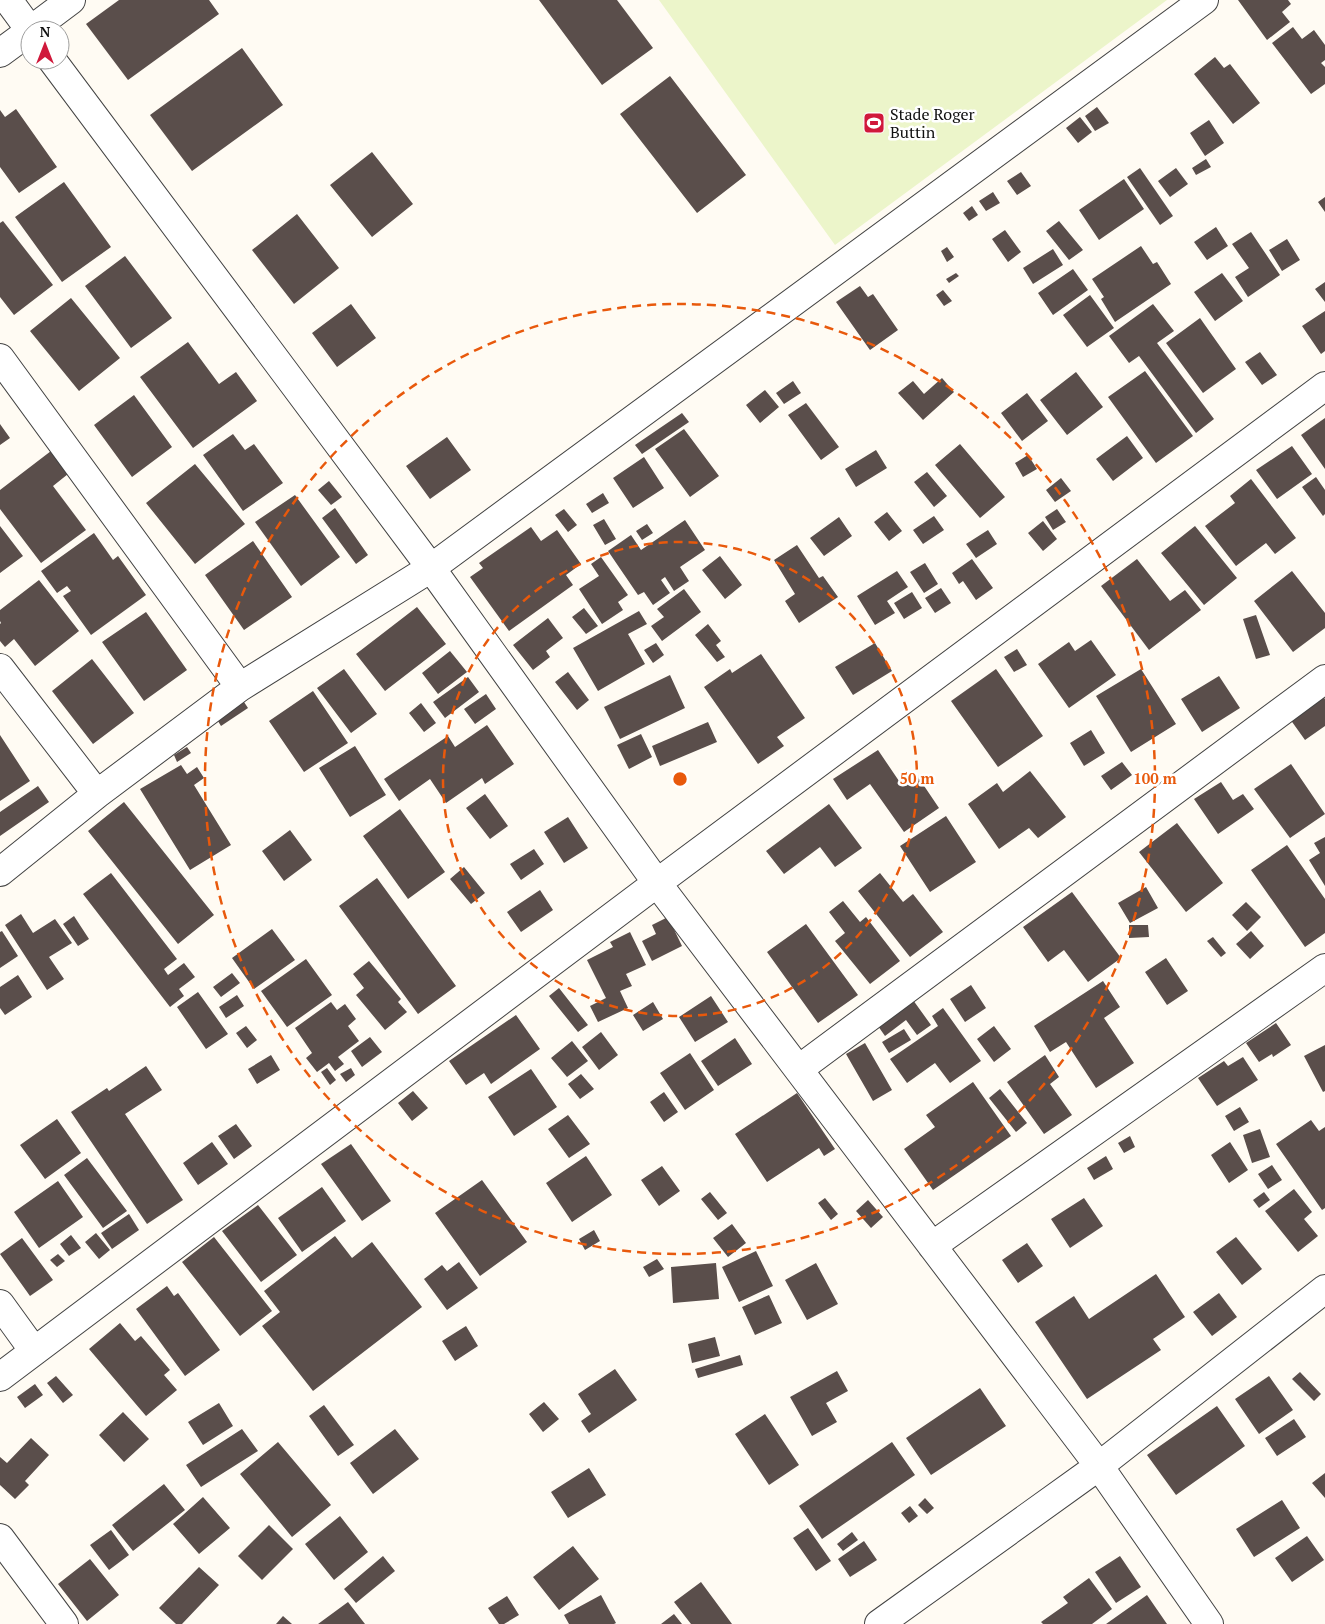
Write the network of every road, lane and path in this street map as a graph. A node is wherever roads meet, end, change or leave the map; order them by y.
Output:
1 (8, 0) edge
2 (71, 0) edge
3 (1204, 0) edge
4 (23, 20) edge
5 (44, 20) edge
6 (20, 38) edge
7 (0, 53) edge
8 (59, 70) edge
9 (0, 358) edge
10 (1325, 386) edge
11 (431, 568) junction
12 (0, 668) edge
13 (1325, 679) edge
14 (240, 687) junction
15 (97, 794) junction
16 (0, 872) edge
17 (657, 883) junction
18 (1325, 968) edge
19 (799, 1069) junction
20 (932, 1246) junction
21 (1325, 1289) edge
22 (0, 1304) edge
23 (34, 1352) junction
24 (0, 1377) edge
25 (1098, 1466) junction
26 (0, 1538) edge
27 (64, 1624) edge
28 (879, 1624) edge
29 (1209, 1624) edge

1 - 4 street
2 - 5 street
3 - 11 street
6 - 7 street
8 - 11 street
9 - 14 street
10 - 17 street
11 - 14 street
11 - 17 street
12 - 15 street
13 - 19 street
14 - 15 street
15 - 16 street
17 - 19 street
17 - 23 street
18 - 20 street
19 - 20 street
20 - 25 street
21 - 25 street
22 - 23 street
23 - 24 street
25 - 28 street
25 - 29 street
26 - 27 street

